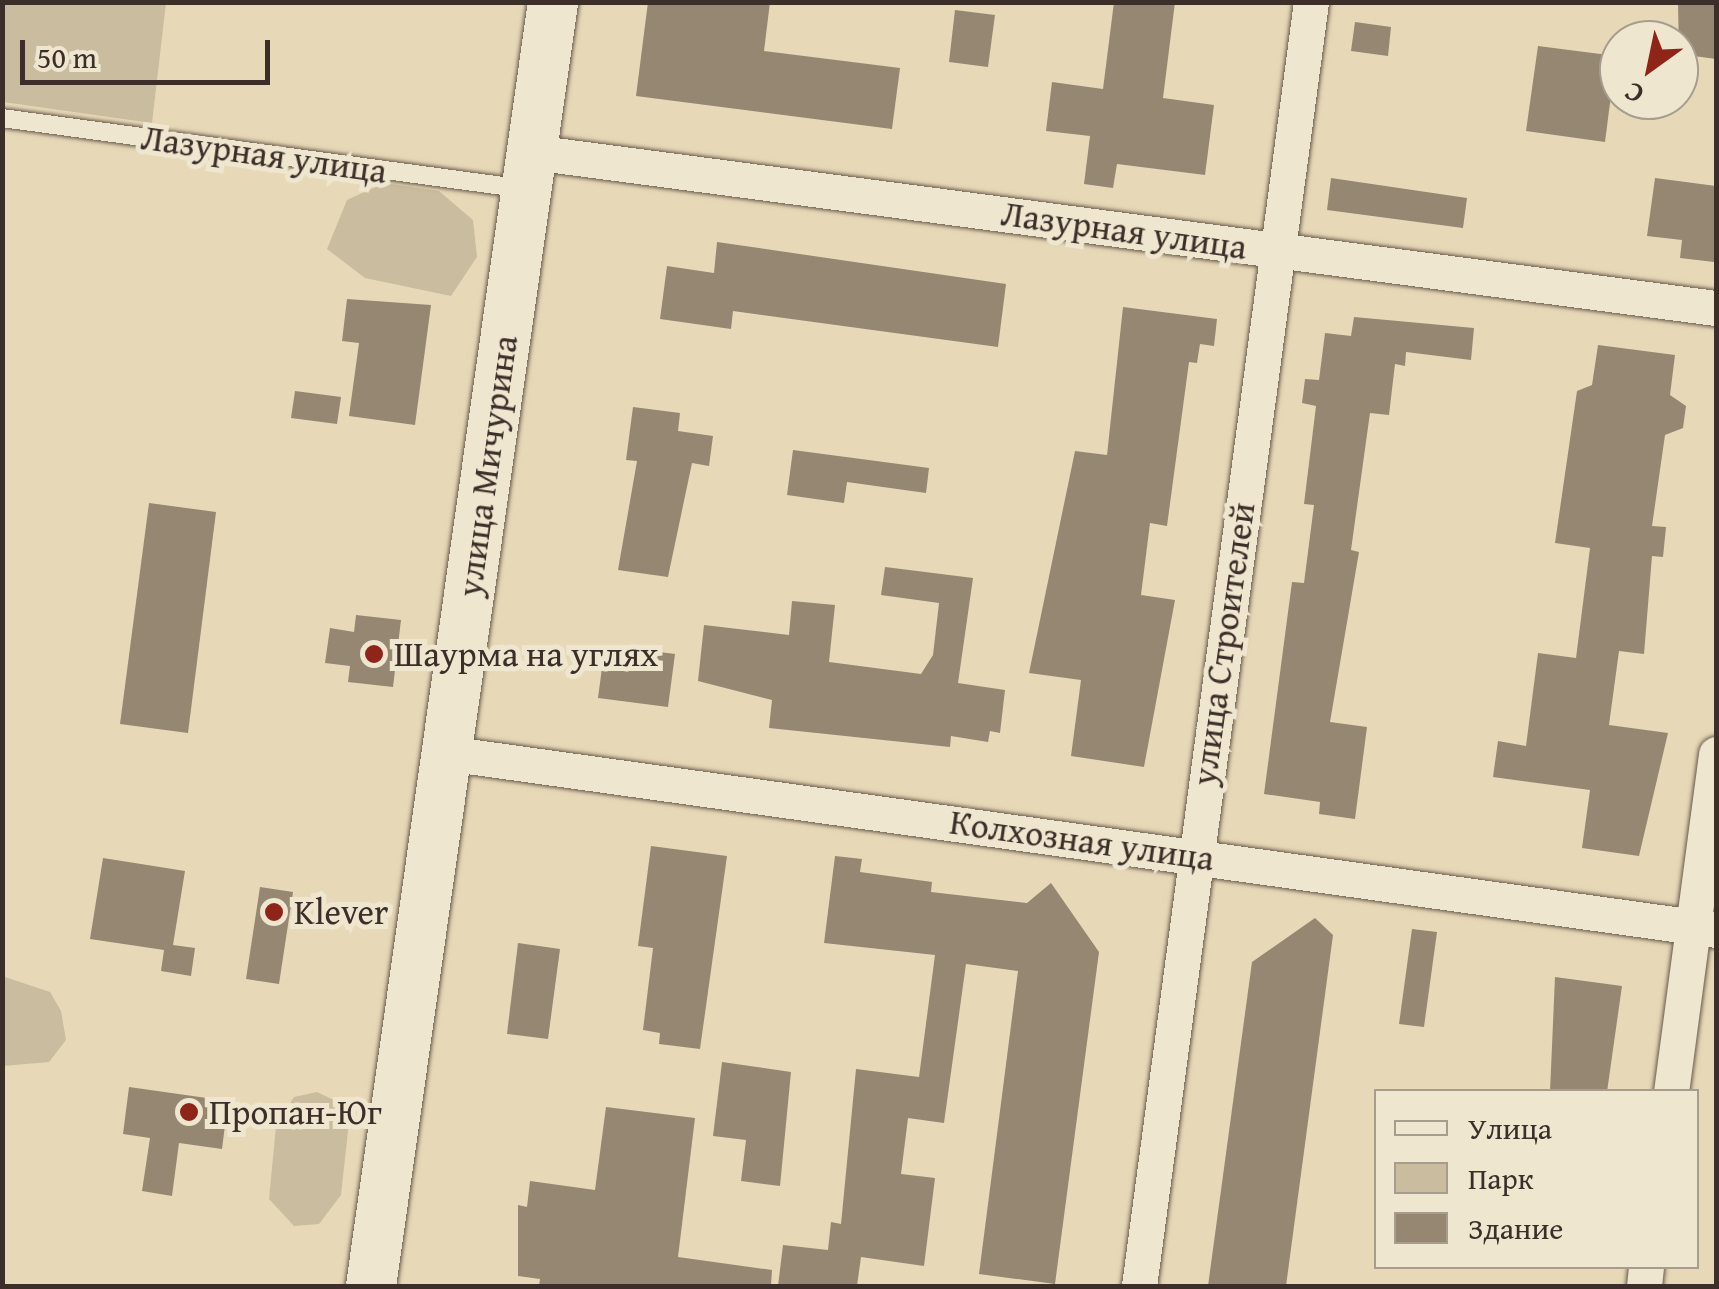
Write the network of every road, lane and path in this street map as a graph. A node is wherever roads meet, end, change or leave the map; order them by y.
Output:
1 (553, 2) edge
2 (1311, 2) edge
3 (2, 118) edge
4 (529, 170) junction
5 (1278, 251) junction
6 (1716, 308) edge
7 (446, 752) junction
8 (1716, 754) edge
9 (1194, 855) junction
10 (1705, 929) edge
11 (1671, 1089) edge
12 (371, 1286) edge
13 (1139, 1286) edge

1 - 4 street, улица Мичурина
2 - 5 street, улица Строителей
3 - 4 lane, Лазурная улица
4 - 5 street, Лазурная улица
4 - 7 street, улица Мичурина
5 - 6 street, Лазурная улица
5 - 9 street, улица Строителей
7 - 9 street, Колхозная улица
7 - 12 street, улица Мичурина
8 - 10 street
9 - 10 street, Колхозная улица
9 - 13 street, улица Строителей
10 - 11 street

